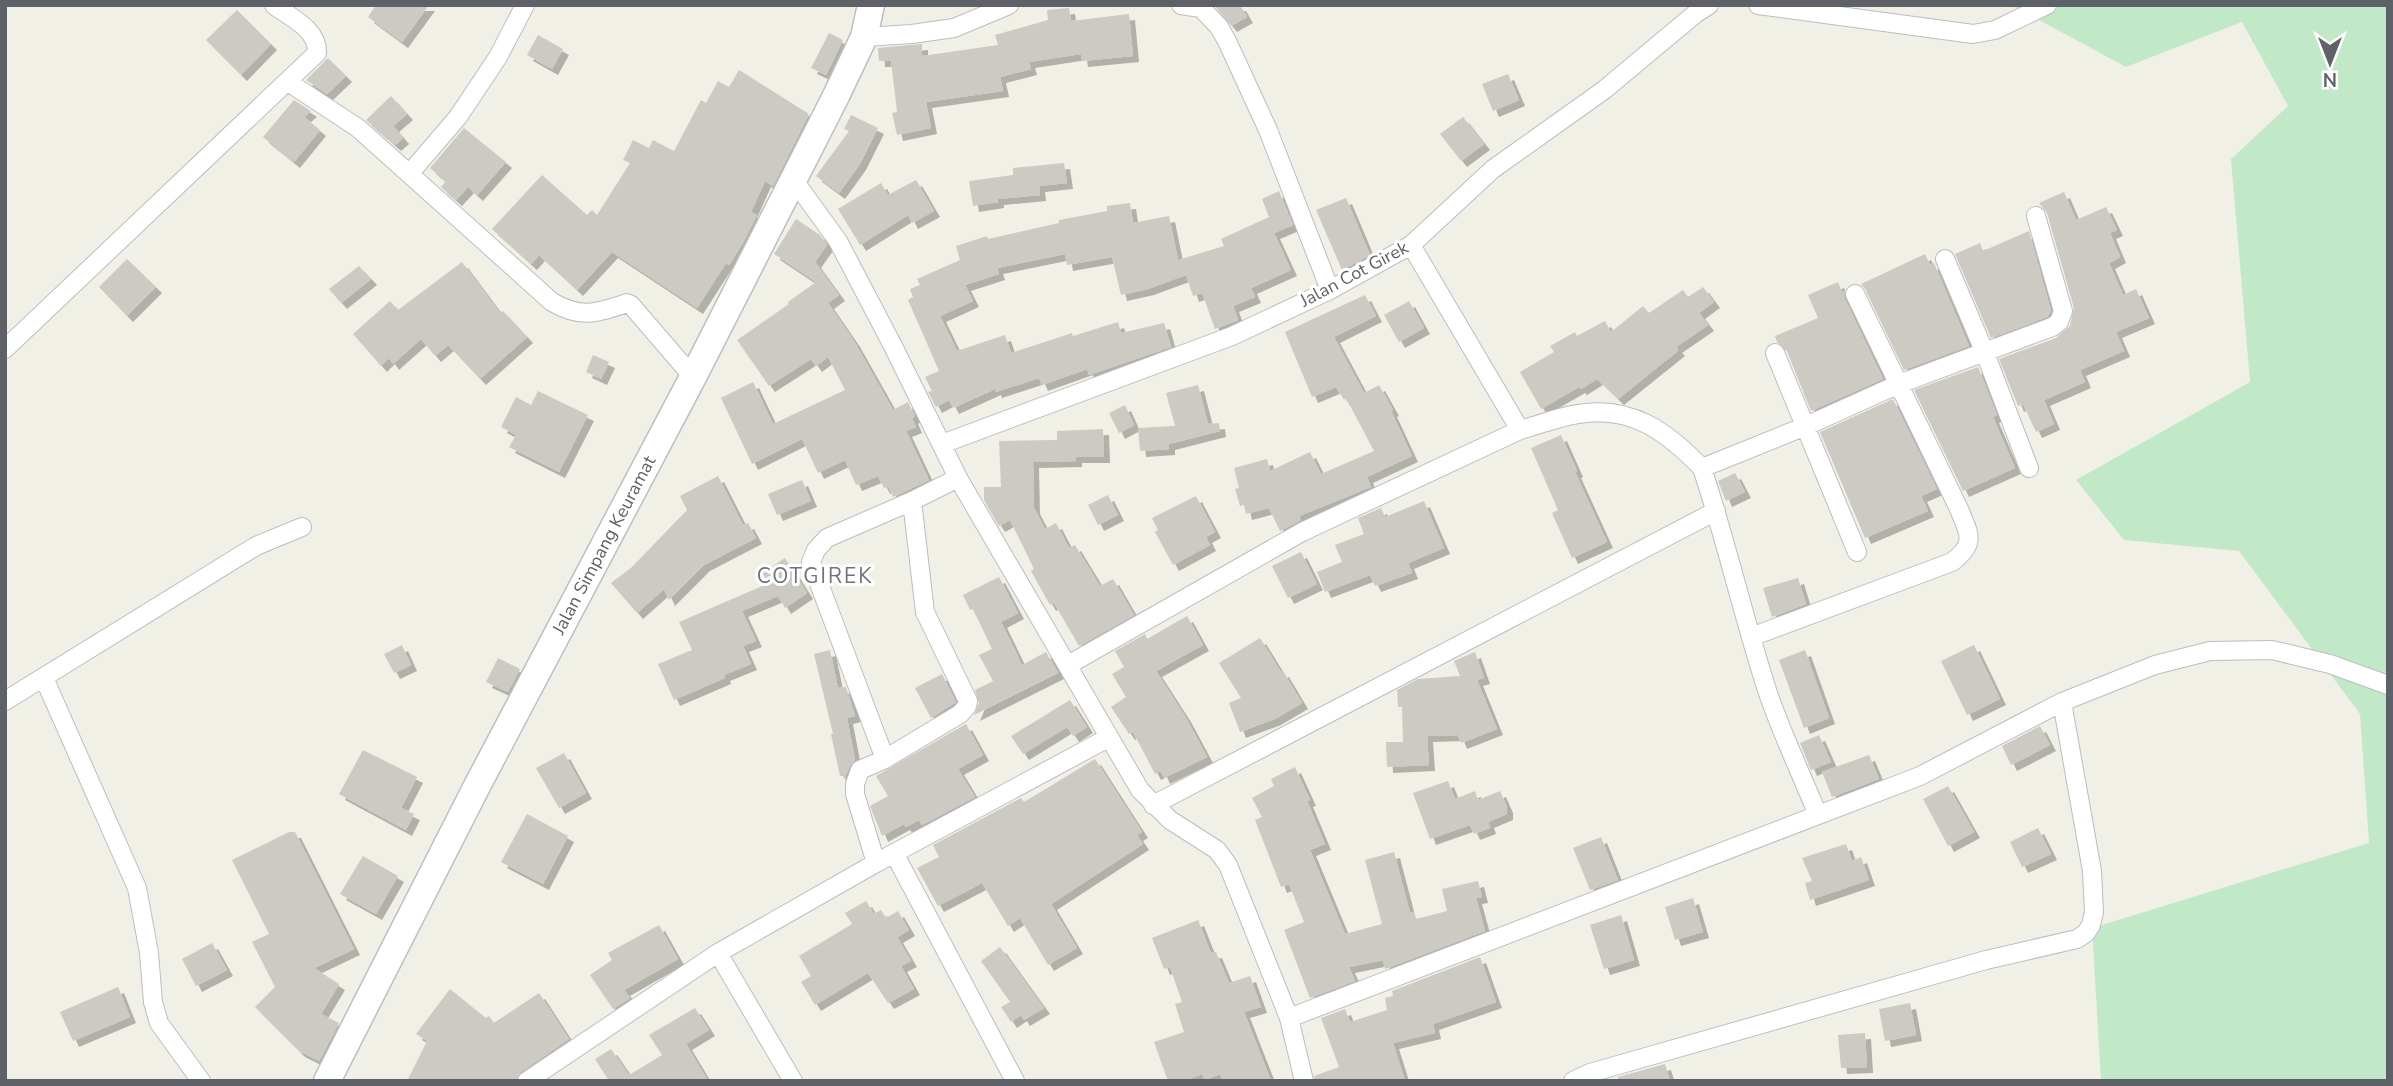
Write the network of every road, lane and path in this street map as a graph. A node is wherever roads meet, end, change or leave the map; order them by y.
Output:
1 (274, 5) edge
2 (525, 5) edge
3 (871, 5) edge
4 (1009, 5) edge
5 (1181, 5) edge
6 (1709, 5) edge
7 (1758, 5) edge
8 (2047, 5) edge
9 (864, 37) junction
10 (288, 82) junction
11 (410, 173) junction
12 (793, 179) junction
13 (2036, 216) dead end
14 (1411, 245) junction
15 (1945, 259) dead end
16 (1330, 290) junction
17 (1855, 294) dead end
18 (5, 349) edge
19 (1775, 353) dead end
20 (1985, 353) junction
21 (693, 377) junction
22 (1899, 384) junction
23 (1806, 426) junction
24 (1520, 430) junction
25 (942, 444) junction
26 (1702, 468) junction
27 (2029, 468) dead end
28 (958, 478) junction
29 (912, 501) junction
30 (1716, 511) junction
31 (302, 527) dead end
32 (1857, 552) dead end
33 (1751, 637) junction
34 (1068, 666) junction
35 (44, 678) junction
36 (2388, 685) edge
37 (5, 701) edge
38 (2062, 702) junction
39 (1108, 738) junction
40 (885, 759) junction
41 (1153, 805) junction
42 (1818, 815) junction
43 (894, 853) junction
44 (876, 863) junction
45 (718, 953) junction
46 (1289, 1018) junction
47 (539, 1078) edge
48 (201, 1081) edge
49 (327, 1081) edge
50 (793, 1081) edge
51 (1015, 1081) edge
52 (1304, 1081) edge
53 (1573, 1081) edge

1 - 10 street
2 - 11 street
3 - 9 main road, Jalan Simpang Keuramat
4 - 9 street
5 - 16 street
6 - 14 street, Jalan Cot Girek
7 - 8 street
9 - 12 main road, Jalan Simpang Keuramat
10 - 11 street
10 - 18 street
11 - 21 street
12 - 21 main road, Jalan Simpang Keuramat
12 - 25 street
13 - 20 street
14 - 16 street, Jalan Cot Girek
14 - 24 street
15 - 20 street
16 - 25 street, Jalan Cot Girek
17 - 22 street
19 - 23 street
20 - 22 street
20 - 27 street
21 - 49 main road, Jalan Simpang Keuramat
22 - 23 street
22 - 33 street
23 - 26 street
23 - 32 street
24 - 26 street
24 - 34 street
25 - 28 street
26 - 30 street
28 - 29 street
28 - 34 street
29 - 40 street
29 - 40 street
30 - 33 street
30 - 41 street
31 - 35 street
33 - 42 street
34 - 39 street
35 - 37 street
35 - 48 street
36 - 38 street
38 - 42 street
38 - 53 street
39 - 41 street
39 - 43 street
40 - 44 street
41 - 46 street
42 - 46 street
43 - 44 street
43 - 51 street
44 - 45 street
45 - 47 street
45 - 50 street
46 - 52 street

